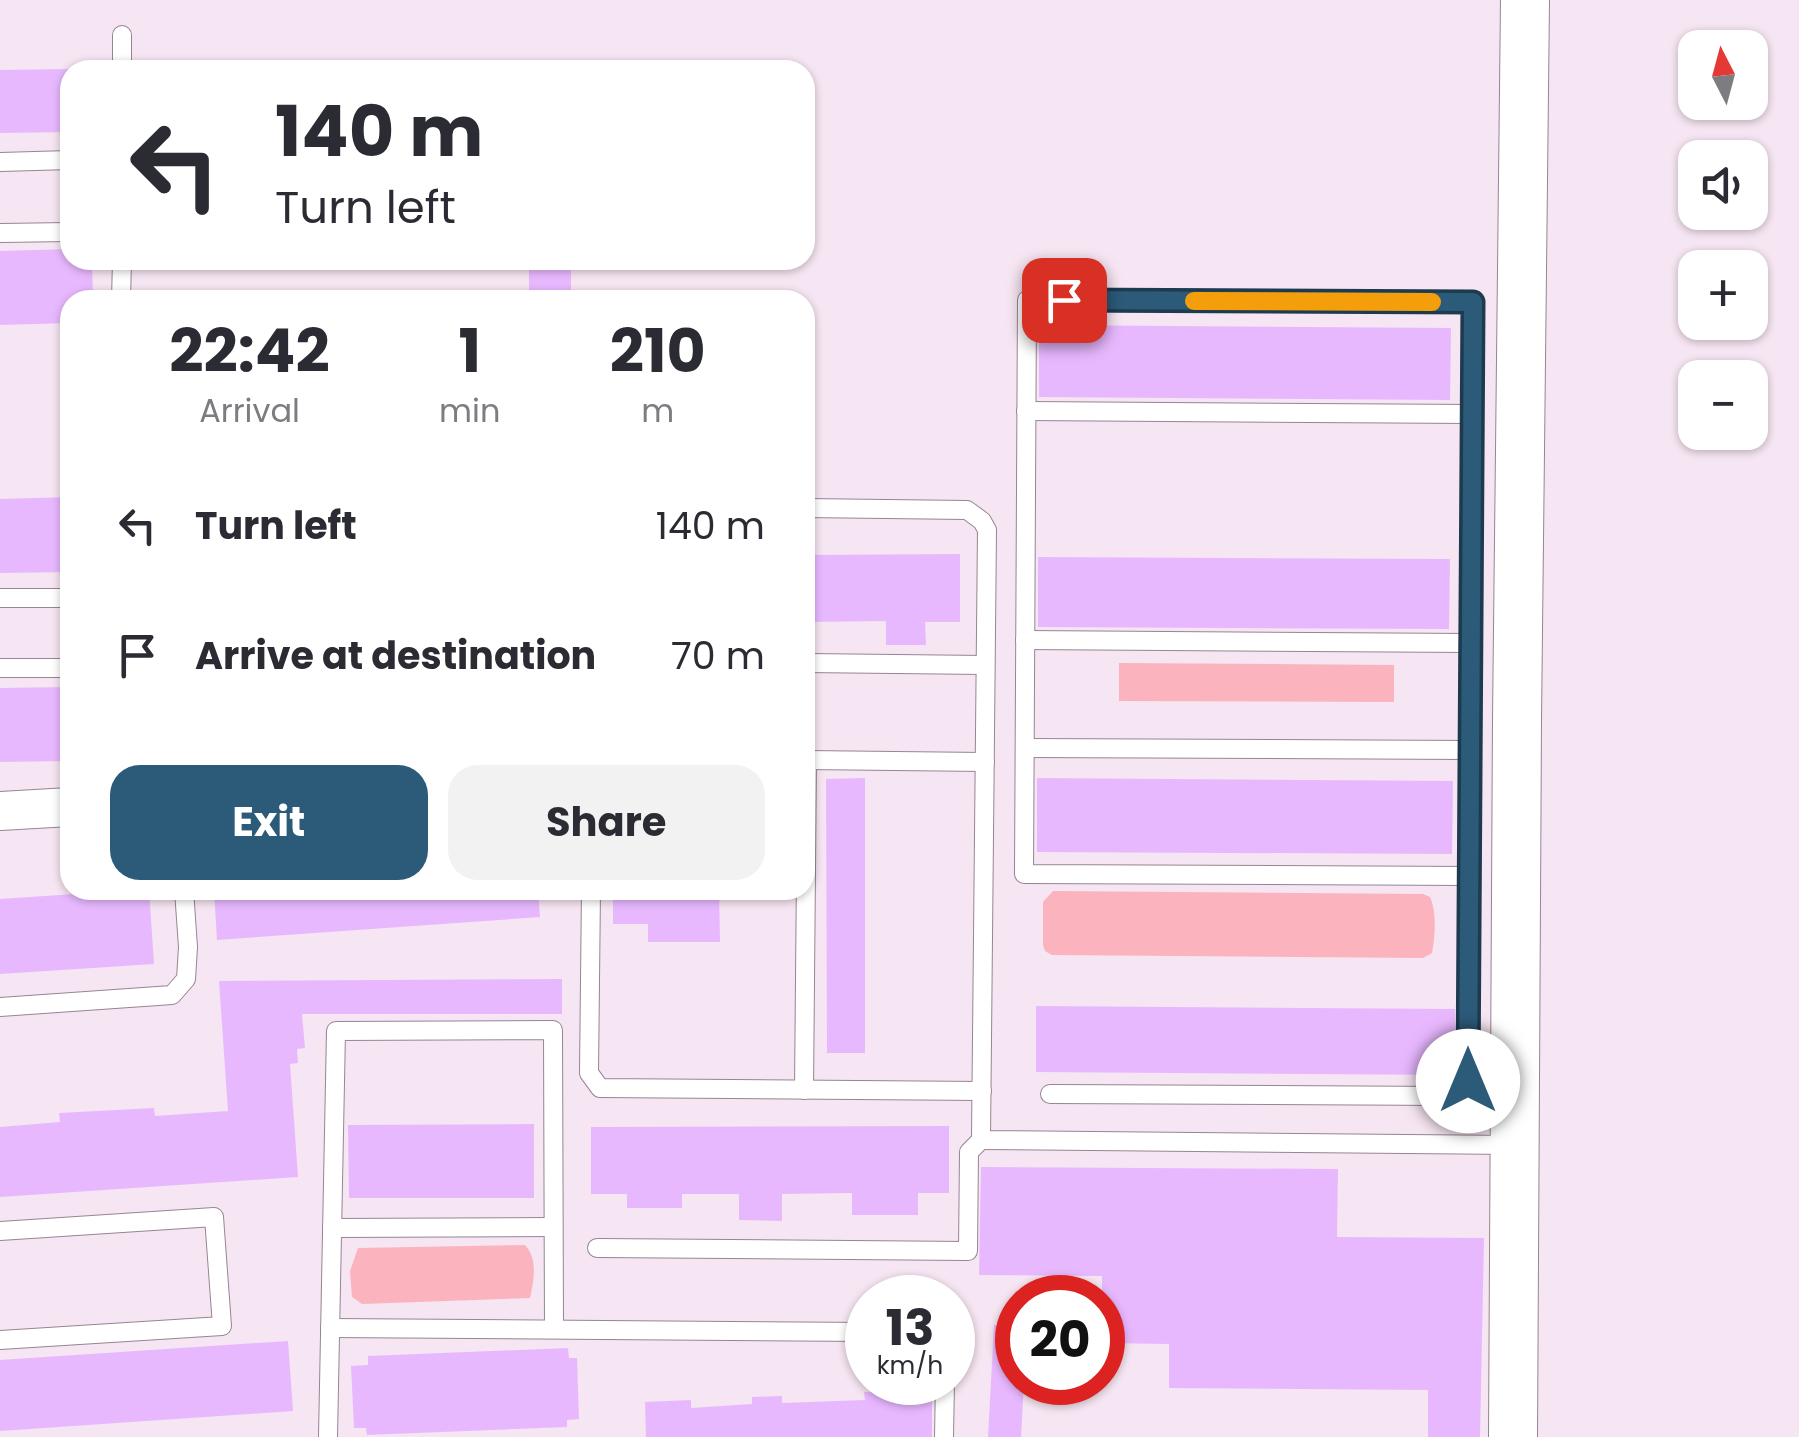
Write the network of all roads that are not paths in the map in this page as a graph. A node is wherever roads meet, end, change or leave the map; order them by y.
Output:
1 (1525, 0) edge
2 (122, 36) dead end
3 (122, 60) edge
4 (60, 160) edge
5 (0, 162) edge
6 (60, 232) edge
7 (0, 233) edge
8 (1026, 411) junction
9 (1472, 414) junction
10 (815, 508) edge
11 (0, 598) edge
12 (60, 598) edge
13 (1025, 640) junction
14 (1471, 643) junction
15 (815, 663) edge
16 (985, 665) junction
17 (0, 668) edge
18 (60, 668) edge
19 (1494, 720) junction
20 (1024, 748) junction
21 (1470, 750) junction
22 (815, 760) edge
23 (984, 762) junction
24 (60, 807) edge
25 (0, 811) edge
26 (1469, 876) junction
27 (185, 900) edge
28 (591, 900) edge
29 (805, 900) edge
30 (0, 1006) edge
31 (804, 1090) junction
32 (982, 1092) junction
33 (1050, 1094) dead end
34 (981, 1140) junction
35 (1515, 1145) junction
36 (553, 1226) junction
37 (332, 1228) junction
38 (0, 1232) edge
39 (596, 1248) dead end
40 (330, 1328) junction
41 (554, 1330) junction
42 (845, 1332) edge
43 (0, 1340) edge
44 (945, 1405) edge
45 (328, 1437) edge
46 (944, 1437) edge
47 (1513, 1437) edge

1 - 19 street
2 - 3 lane
4 - 5 lane
6 - 7 lane
8 - 9 lane
8 - 9 lane
8 - 13 lane
9 - 14 lane
10 - 16 lane
11 - 12 lane
13 - 14 lane
13 - 20 lane
14 - 19 lane
15 - 16 lane
16 - 23 lane
17 - 18 lane
19 - 21 lane
19 - 35 street
20 - 21 lane
20 - 26 lane
21 - 26 lane
22 - 23 lane
23 - 32 lane
24 - 25 street
26 - 33 lane
27 - 30 lane
28 - 31 lane
29 - 31 lane
31 - 32 lane
32 - 34 lane
34 - 35 lane
34 - 39 lane
35 - 47 street
36 - 37 lane
36 - 37 lane
36 - 41 lane
37 - 40 lane
38 - 43 lane
40 - 41 lane
40 - 45 lane
41 - 42 lane
44 - 46 lane

